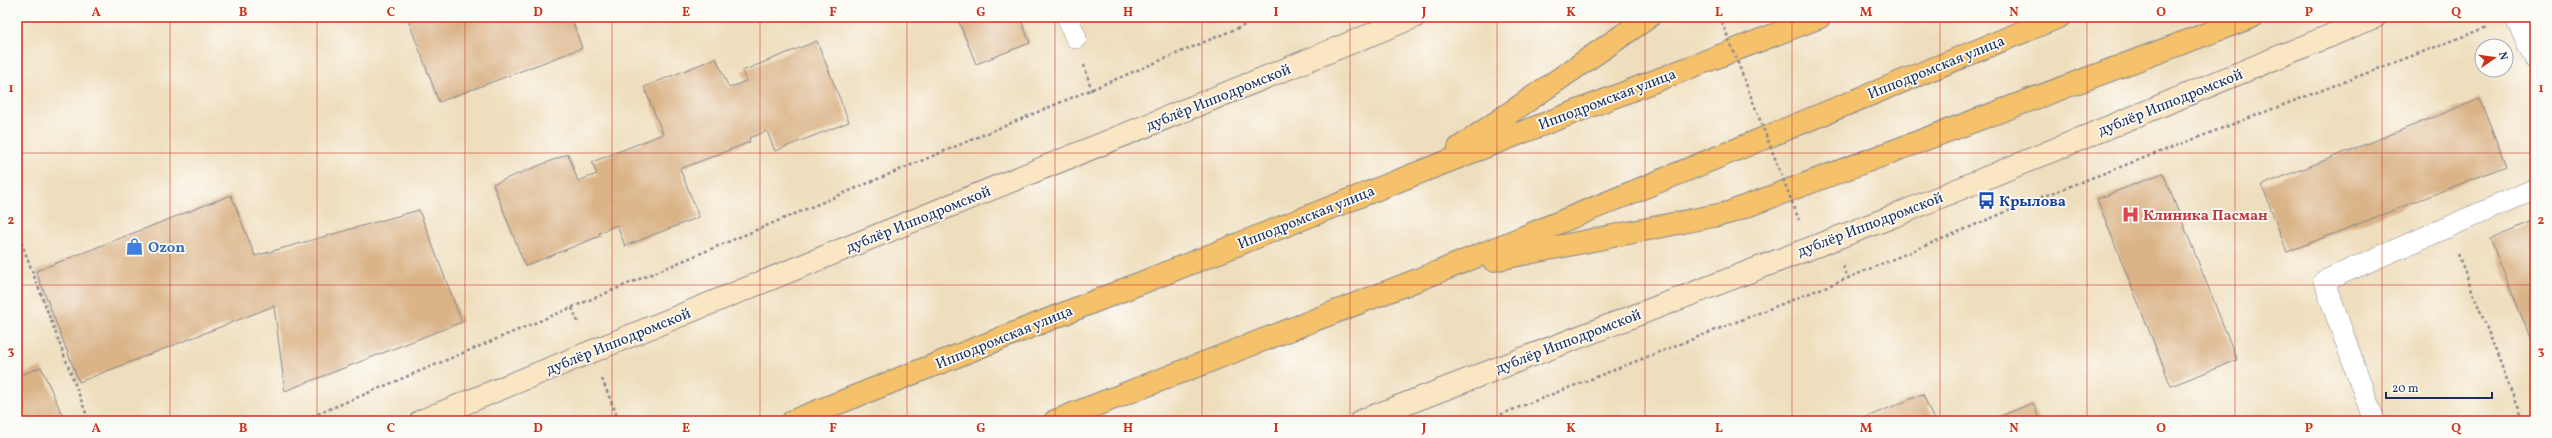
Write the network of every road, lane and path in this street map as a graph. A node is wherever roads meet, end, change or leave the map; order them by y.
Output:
1 (1067, 17) edge
2 (1264, 17) edge
3 (1414, 17) edge
4 (1649, 17) edge
5 (1720, 17) edge
6 (1820, 17) edge
7 (2058, 17) edge
8 (2252, 17) edge
9 (2375, 17) edge
10 (2515, 17) edge
11 (2493, 25) dead end
12 (1076, 38) dead end
13 (2535, 59) edge
14 (1428, 169) junction
15 (2535, 189) edge
16 (1799, 220) dead end
17 (2447, 227) junction
18 (17, 230) edge
19 (1443, 270) junction
20 (601, 376) dead end
21 (89, 421) edge
22 (301, 421) edge
23 (421, 421) edge
24 (619, 421) edge
25 (792, 421) edge
26 (1055, 421) edge
27 (1361, 421) edge
28 (1484, 421) edge
29 (2374, 421) edge
30 (2523, 421) edge

1 - 12 lane
2 - 22 path
3 - 23 street, дублёр Ипподромской
4 - 14 highway
5 - 16 path, bridge
6 - 14 highway, Ипподромская улица
7 - 19 highway, Ипподромская улица
8 - 19 highway
9 - 27 street, дублёр Ипподромской
10 - 13 lane
11 - 28 path
14 - 25 highway, Ипподромская улица
15 - 17 lane
17 - 29 lane
17 - 30 path
18 - 21 path
19 - 26 highway, Ипподромская улица
20 - 24 path

